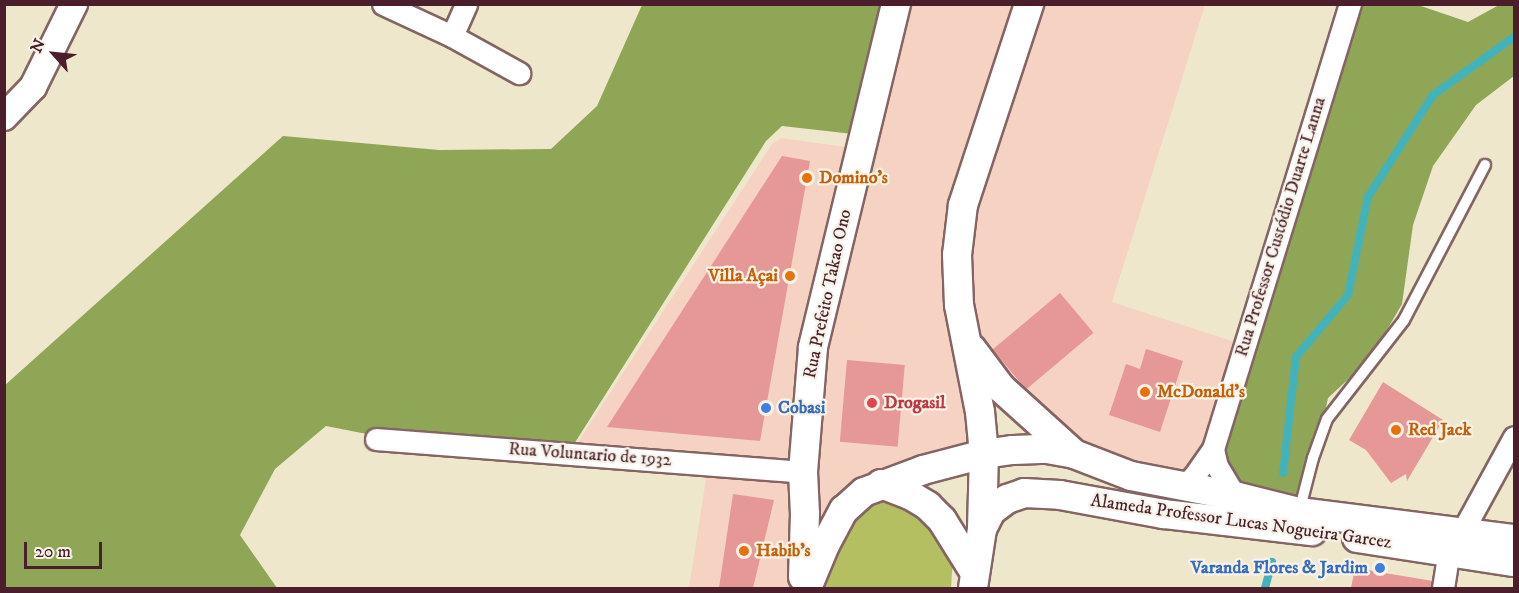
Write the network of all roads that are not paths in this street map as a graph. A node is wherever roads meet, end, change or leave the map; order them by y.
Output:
1 (74, 4) edge
2 (383, 4) edge
3 (466, 4) edge
4 (896, 4) edge
5 (1029, 4) edge
6 (1350, 4) edge
7 (452, 36) junction
8 (519, 73) dead end
9 (4, 117) edge
10 (1485, 165) dead end
11 (965, 339) junction
12 (1515, 437) edge
13 (376, 439) dead end
14 (1213, 448) junction
15 (984, 454) junction
16 (1074, 454) junction
17 (803, 472) junction
18 (881, 483) junction
19 (1182, 488) junction
20 (1235, 496) junction
21 (1299, 512) junction
22 (981, 537) junction
23 (1515, 539) edge
24 (1455, 542) junction
25 (1515, 562) edge
26 (974, 581) edge
27 (802, 588) edge
28 (807, 588) edge
29 (1443, 588) edge

1 - 9 street
2 - 7 street
3 - 7 street
4 - 17 main road, Rua Prefeito Takao Ono
5 - 11 main road
6 - 14 street, Rua Professor Custódio Duarte Lanna
7 - 8 street
10 - 21 lane
11 - 15 main road
11 - 16 main road
12 - 24 street
13 - 17 street, Rua Voluntario de 1932
14 - 19 street, Rua Professor Custódio Duarte Lanna
14 - 20 street
15 - 16 main road, Alameda Professor Lucas Nogueira Garcez
15 - 18 main road, Alameda Professor Lucas Nogueira Garcez
15 - 22 main road
16 - 19 main road, Alameda Professor Lucas Nogueira Garcez
17 - 27 main road, Rua Prefeito Takao Ono
18 - 26 main road
18 - 28 main road, Alameda Professor Lucas Nogueira Garcez
19 - 20 main road, Alameda Professor Lucas Nogueira Garcez
20 - 21 main road, Alameda Professor Lucas Nogueira Garcez
21 - 24 main road, Alameda Professor Lucas Nogueira Garcez
22 - 24 main road, Alameda Professor Lucas Nogueira Garcez
22 - 26 main road
23 - 24 main road, Alameda Professor Lucas Nogueira Garcez
24 - 25 main road, Alameda Professor Lucas Nogueira Garcez
24 - 29 street

